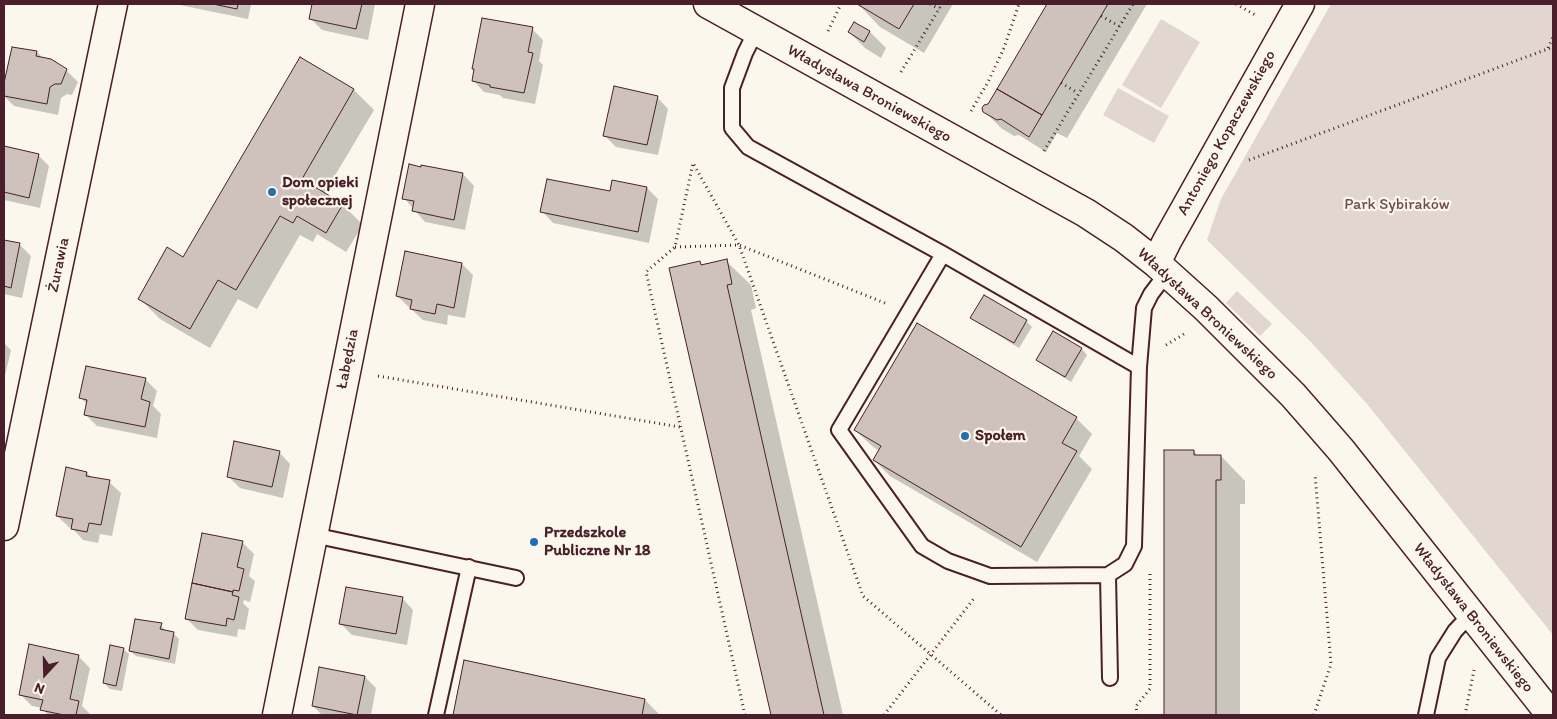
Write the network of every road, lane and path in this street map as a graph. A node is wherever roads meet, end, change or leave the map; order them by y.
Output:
1 (113, 4) edge
2 (420, 4) edge
3 (708, 4) edge
4 (841, 4) edge
5 (930, 4) edge
6 (942, 4) edge
7 (1019, 4) edge
8 (1133, 4) edge
9 (1236, 4) edge
10 (1300, 4) edge
11 (939, 9) junction
12 (1101, 16) dead end
13 (1264, 20) dead end
14 (1119, 26) junction
15 (756, 30) junction
16 (828, 31) dead end
17 (1553, 37) edge
18 (1553, 47) edge
19 (1548, 49) junction
20 (901, 72) dead end
21 (1061, 83) dead end
22 (1078, 93) junction
23 (971, 111) dead end
24 (1044, 151) dead end
25 (1208, 169) junction
26 (675, 247) junction
27 (943, 254) junction
28 (1162, 268) junction
29 (1139, 367) junction
30 (346, 370) junction
31 (680, 428) junction
32 (1315, 474) dead end
33 (4, 526) edge
34 (313, 535) junction
35 (469, 568) junction
36 (1108, 575) junction
37 (990, 576) junction
38 (516, 578) dead end
39 (1471, 614) junction
40 (1474, 670) dead end
41 (1110, 678) dead end
42 (276, 715) edge
43 (436, 715) edge
44 (745, 715) edge
45 (884, 715) edge
46 (1314, 715) edge
47 (1426, 715) edge
48 (1465, 715) edge
49 (1551, 715) edge

1 - 33 street, Żurawia
2 - 30 street, Łabędzia
3 - 15 street, Władysława Broniewskiego
4 - 16 path
5 - 11 path
6 - 11 path
7 - 23 path
8 - 14 path
9 - 13 path
10 - 25 street, Antoniego Kopaczewskiego
11 - 20 path
12 - 14 path
14 - 22 path
15 - 27 lane
15 - 28 street, Władysława Broniewskiego
17 - 19 path
18 - 19 path
19 - 25 path
21 - 22 path
22 - 24 path
25 - 28 street, Antoniego Kopaczewskiego
26 - 26 path
26 - 31 path
27 - 29 lane
27 - 37 lane
28 - 29 lane
28 - 39 street, Władysława Broniewskiego
29 - 36 lane
30 - 31 path
30 - 34 street, Łabędzia
31 - 44 path
32 - 46 path
34 - 35 lane
34 - 42 street, Łabędzia
35 - 38 lane
35 - 43 lane
36 - 37 lane
36 - 41 lane
37 - 45 path
39 - 47 lane
39 - 49 street, Władysława Broniewskiego
40 - 48 path

